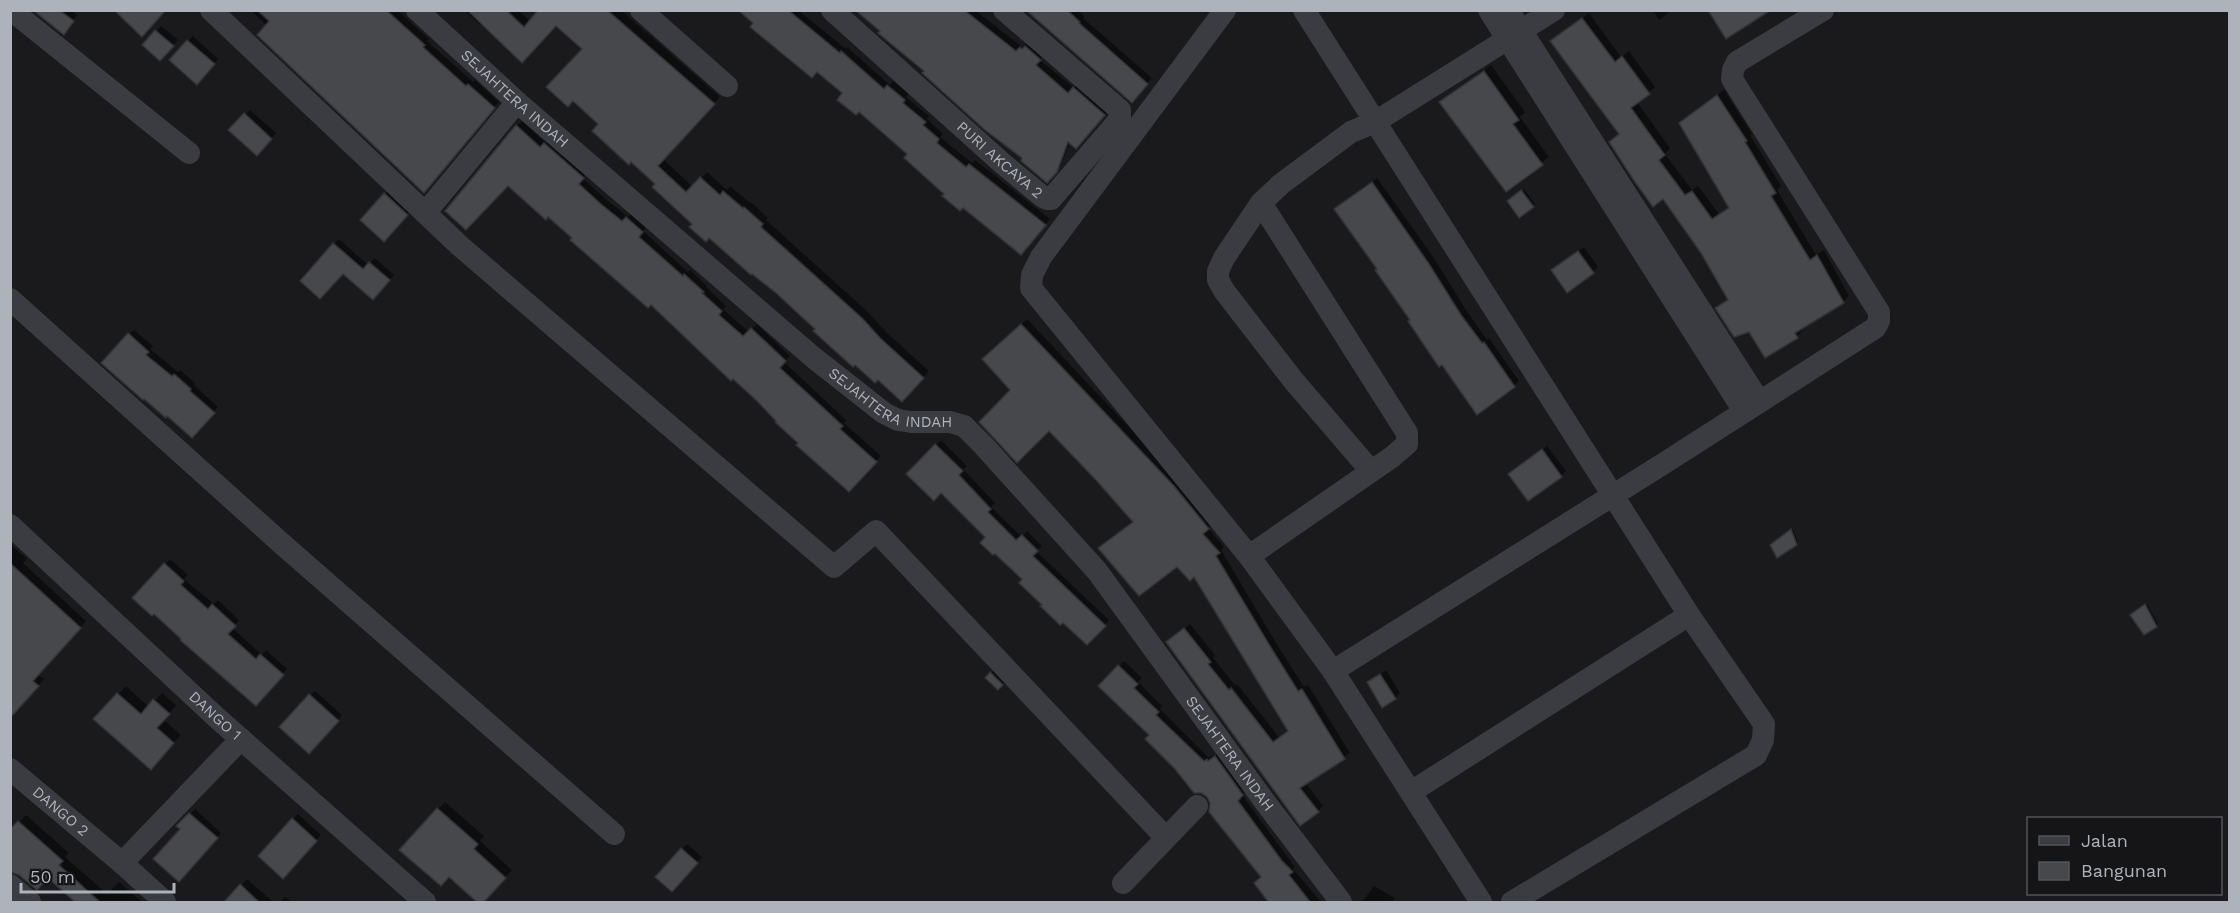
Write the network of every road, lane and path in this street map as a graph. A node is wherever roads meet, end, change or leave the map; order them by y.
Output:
1 (11, 10) edge
2 (211, 10) edge
3 (417, 10) edge
4 (641, 10) edge
5 (832, 10) edge
6 (1004, 10) edge
7 (1225, 10) edge
8 (1304, 10) edge
9 (1489, 10) edge
10 (1508, 10) edge
11 (1554, 10) edge
12 (1823, 10) edge
13 (1516, 35) junction
14 (727, 86) dead end
15 (517, 102) junction
16 (1375, 122) junction
17 (189, 153) dead end
18 (1262, 203) junction
19 (426, 212) junction
20 (10, 299) edge
21 (1752, 406) junction
22 (1371, 471) junction
23 (1612, 495) junction
24 (10, 525) edge
25 (1249, 556) junction
26 (1689, 615) junction
27 (1333, 671) junction
28 (241, 739) junction
29 (10, 769) edge
30 (1411, 792) junction
31 (1197, 806) dead end
32 (614, 834) dead end
33 (1166, 838) junction
34 (122, 863) junction
35 (1123, 883) dead end
36 (10, 885) edge
37 (30, 903) edge
38 (165, 903) edge
39 (425, 903) edge
40 (1341, 903) edge
41 (1481, 903) edge
42 (1512, 903) edge

1 - 17 street
2 - 19 street
3 - 15 street, SEJAHTERA INDAH
4 - 14 street
5 - 6 street, PURI AKCAYA 2
7 - 25 street
8 - 16 street
9 - 13 street
10 - 13 street
11 - 13 street
12 - 21 street
13 - 16 street
13 - 21 street
15 - 19 street
15 - 40 street, SEJAHTERA INDAH
16 - 18 street
16 - 23 street
18 - 22 street
18 - 22 street
19 - 33 street
20 - 32 street
21 - 23 street
22 - 25 street
23 - 26 street
23 - 27 street
24 - 28 street, DANGO 1
25 - 27 street
26 - 30 street
26 - 42 street
27 - 30 street
28 - 34 street
28 - 39 street, DANGO 1
29 - 34 street, DANGO 2
30 - 41 street
31 - 33 street
33 - 35 street
34 - 38 street, DANGO 2
36 - 37 street

